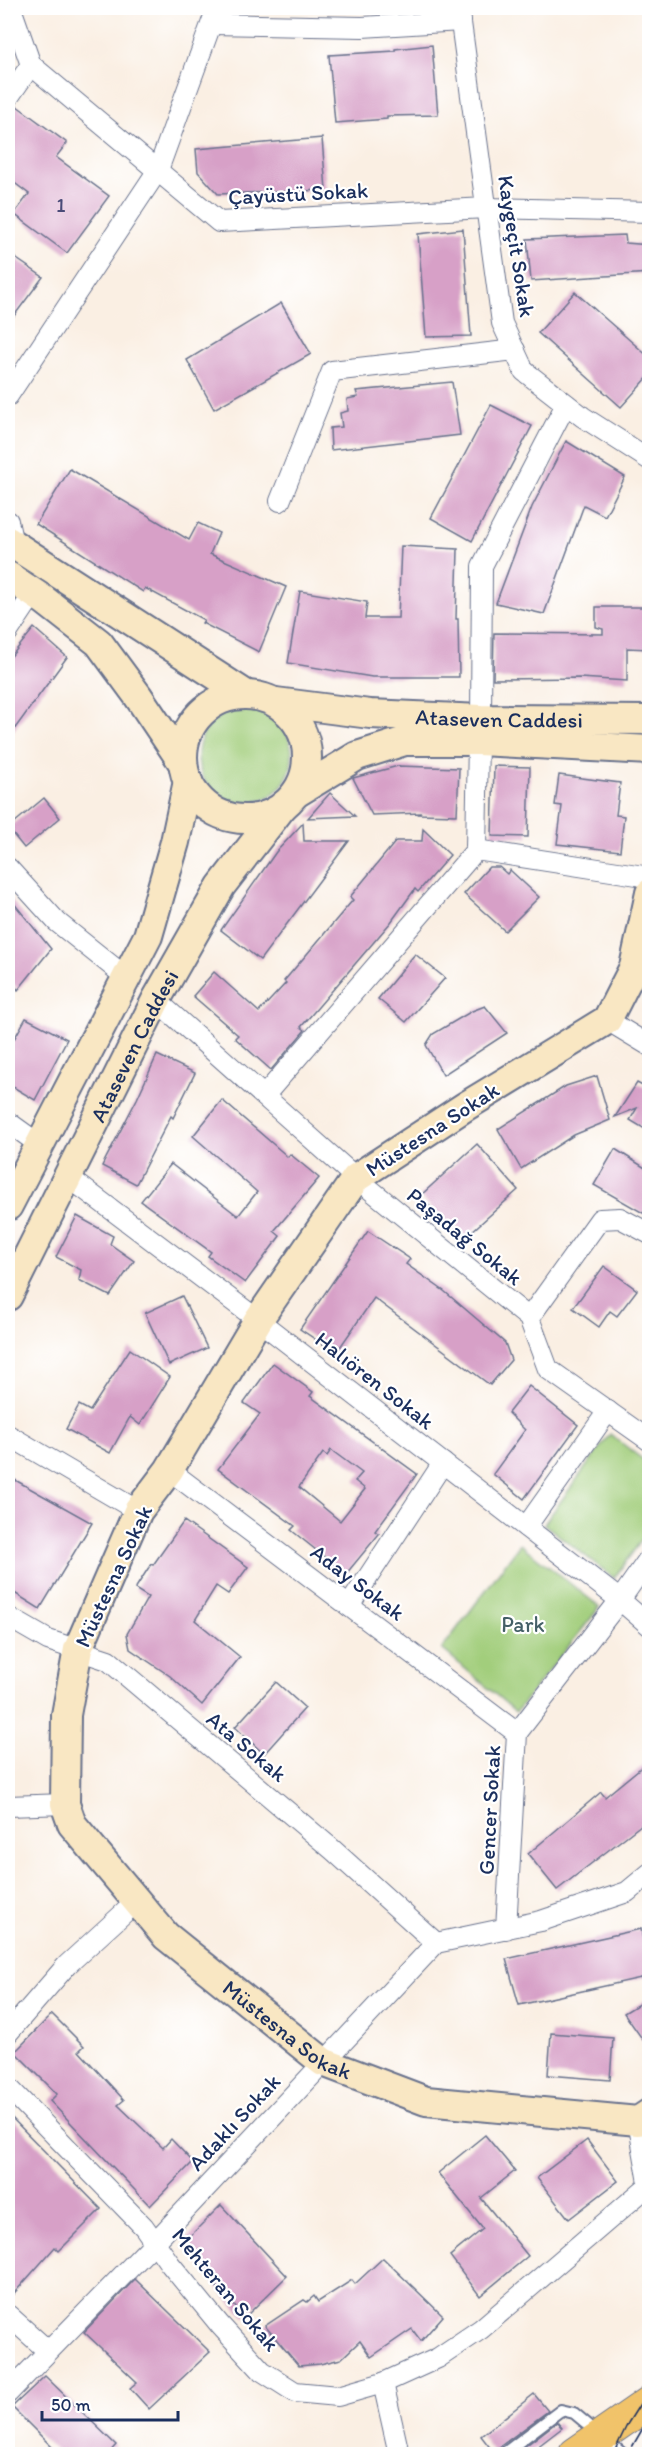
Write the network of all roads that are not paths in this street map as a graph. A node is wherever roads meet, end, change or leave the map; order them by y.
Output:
1 (11, 8) edge
2 (460, 14) edge
3 (215, 16) edge
4 (31, 65) junction
5 (8, 98) edge
6 (158, 170) junction
7 (486, 208) junction
8 (650, 212) edge
9 (514, 350) junction
10 (8, 396) edge
11 (566, 404) junction
12 (650, 460) edge
13 (280, 501) dead end
14 (9, 535) edge
15 (8, 576) edge
16 (34, 593) junction
17 (8, 632) edge
18 (245, 694) junction
19 (276, 702) junction
20 (650, 720) edge
21 (479, 730) junction
22 (650, 750) edge
23 (185, 772) junction
24 (289, 800) junction
25 (476, 850) junction
26 (8, 868) edge
27 (650, 877) edge
28 (650, 893) edge
29 (127, 978) junction
30 (156, 1000) junction
31 (607, 1020) junction
32 (650, 1046) edge
33 (264, 1096) junction
34 (8, 1122) edge
35 (40, 1145) junction
36 (67, 1176) junction
37 (356, 1178) junction
38 (8, 1206) edge
39 (650, 1234) edge
40 (8, 1296) edge
41 (529, 1318) junction
42 (258, 1320) junction
43 (608, 1411) junction
44 (8, 1435) edge
45 (650, 1441) edge
46 (443, 1463) junction
47 (169, 1470) junction
48 (138, 1511) junction
49 (526, 1527) junction
50 (650, 1557) edge
51 (620, 1600) junction
52 (349, 1606) junction
53 (8, 1617) edge
54 (650, 1626) edge
55 (78, 1649) junction
56 (518, 1733) junction
57 (65, 1804) junction
58 (8, 1806) edge
59 (650, 1873) edge
60 (136, 1902) junction
61 (506, 1929) junction
62 (436, 1943) junction
63 (8, 2033) edge
64 (323, 2062) junction
65 (8, 2087) edge
66 (644, 2117) edge
67 (649, 2187) edge
68 (155, 2242) junction
69 (8, 2315) edge
70 (48, 2351) junction
71 (383, 2383) junction
72 (8, 2393) edge
73 (650, 2402) edge
74 (613, 2446) edge
75 (399, 2454) edge
76 (503, 2454) edge
77 (575, 2454) edge

1 - 4 street
2 - 3 street
2 - 7 street, Kaygeçit Sokak
3 - 6 street
4 - 5 street
4 - 6 street, Çayüstü Sokak
6 - 7 street, Çayüstü Sokak
6 - 10 street
7 - 8 street, Çayüstü Sokak
7 - 9 street, Kaygeçit Sokak
9 - 11 street, Kaygeçit Sokak
9 - 13 street
11 - 12 street, Kaygeçit Sokak
11 - 21 street
14 - 18 main road
15 - 16 main road
16 - 17 street
16 - 23 main road
18 - 19 main road
18 - 23 main road
19 - 21 main road, Ataseven Caddesi
19 - 24 main road
20 - 21 main road, Ataseven Caddesi
21 - 22 main road, Ataseven Caddesi
21 - 24 main road, Ataseven Caddesi
21 - 25 street
23 - 24 main road
23 - 29 main road
24 - 30 main road, Ataseven Caddesi
25 - 27 street
25 - 33 street
26 - 29 street
28 - 31 main road
29 - 35 main road
30 - 33 street, Paşadağ Sokak
30 - 36 main road, Ataseven Caddesi
31 - 32 street
31 - 37 main road, Müstesna Sokak
33 - 37 street, Paşadağ Sokak
34 - 35 street
35 - 38 main road
36 - 40 main road, Ataseven Caddesi
36 - 42 street, Halıören Sokak
37 - 41 street, Paşadağ Sokak
37 - 42 main road, Müstesna Sokak
39 - 41 street
41 - 43 street, Paşadağ Sokak
42 - 46 street, Halıören Sokak
42 - 47 main road, Müstesna Sokak
43 - 45 street, Paşadağ Sokak
43 - 49 street
44 - 48 street
46 - 49 street, Halıören Sokak
46 - 52 street
47 - 48 main road, Müstesna Sokak
47 - 52 street, Aday Sokak
48 - 55 main road, Müstesna Sokak
49 - 51 street, Halıören Sokak
50 - 51 street, Gencer Sokak
51 - 54 street, Halıören Sokak
51 - 56 street, Gencer Sokak
52 - 56 street, Aday Sokak
53 - 55 street, Ata Sokak
55 - 57 main road, Müstesna Sokak
55 - 62 street, Ata Sokak
56 - 61 street, Gencer Sokak
57 - 58 street
57 - 60 main road, Müstesna Sokak
59 - 61 street
60 - 63 street
60 - 64 main road, Müstesna Sokak
61 - 62 street
62 - 64 street, Adaklı Sokak
64 - 66 main road, Müstesna Sokak
64 - 68 street, Adaklı Sokak
65 - 68 street, Mehteran Sokak
66 - 67 street
67 - 71 street, Mehteran Sokak
68 - 70 street, Adaklı Sokak
68 - 71 street, Mehteran Sokak
69 - 70 street
70 - 72 street, Adaklı Sokak
71 - 75 street
73 - 74 main road
74 - 76 lane
74 - 77 main road

